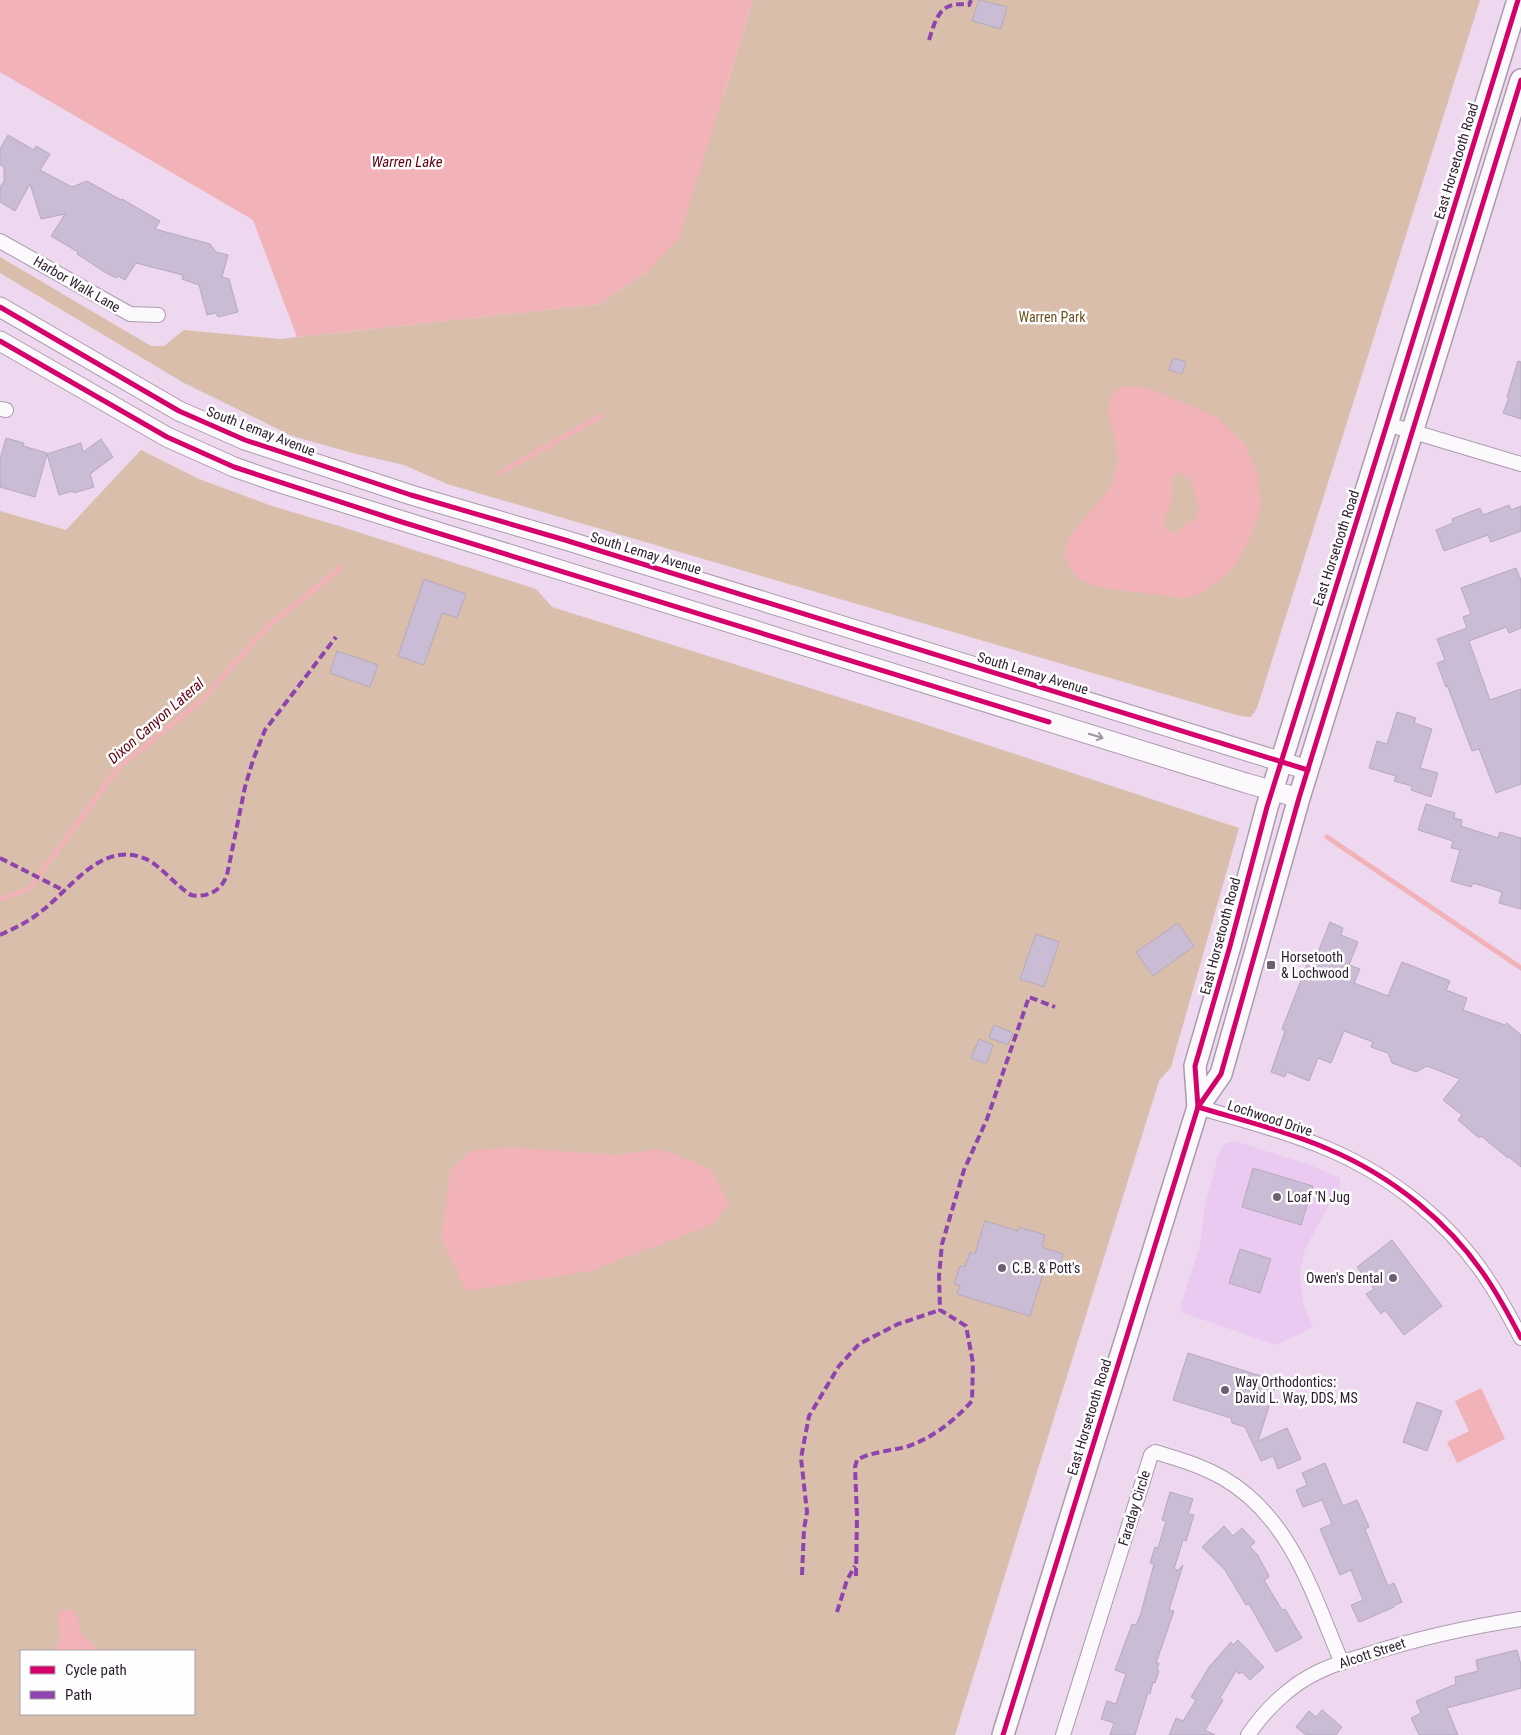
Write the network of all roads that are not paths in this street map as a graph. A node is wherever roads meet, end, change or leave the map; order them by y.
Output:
1 (1518, 0) edge
2 (1521, 80) edge
3 (0, 241) edge
4 (0, 307) edge
5 (158, 316) dead end
6 (0, 341) edge
7 (1387, 424) junction
8 (1412, 431) junction
9 (1521, 464) edge
10 (1281, 762) junction
11 (1308, 770) junction
12 (1272, 790) junction
13 (1299, 798) junction
14 (1198, 1107) junction
15 (1521, 1338) edge
16 (1521, 1619) edge
17 (1342, 1662) junction
18 (1003, 1735) edge
19 (1063, 1735) edge
20 (1248, 1735) edge

1 - 7 main road, East Horsetooth Road
2 - 8 main road, East Horsetooth Road
3 - 5 street, Harbor Walk Lane
4 - 10 main road, South Lemay Avenue
6 -> 12 main road
7 - 8 street
7 - 10 main road, East Horsetooth Road
8 - 9 street
8 - 11 main road, East Horsetooth Road
10 - 11 main road, South Lemay Avenue
10 - 12 main road, East Horsetooth Road
11 - 13 main road, East Horsetooth Road
12 - 13 main road
12 - 14 main road, East Horsetooth Road
13 - 14 main road, East Horsetooth Road
14 - 15 street, Lochwood Drive
14 - 18 main road, East Horsetooth Road
16 - 17 street, Alcott Street
17 - 19 street, Faraday Circle
17 - 20 street, Alcott Street

